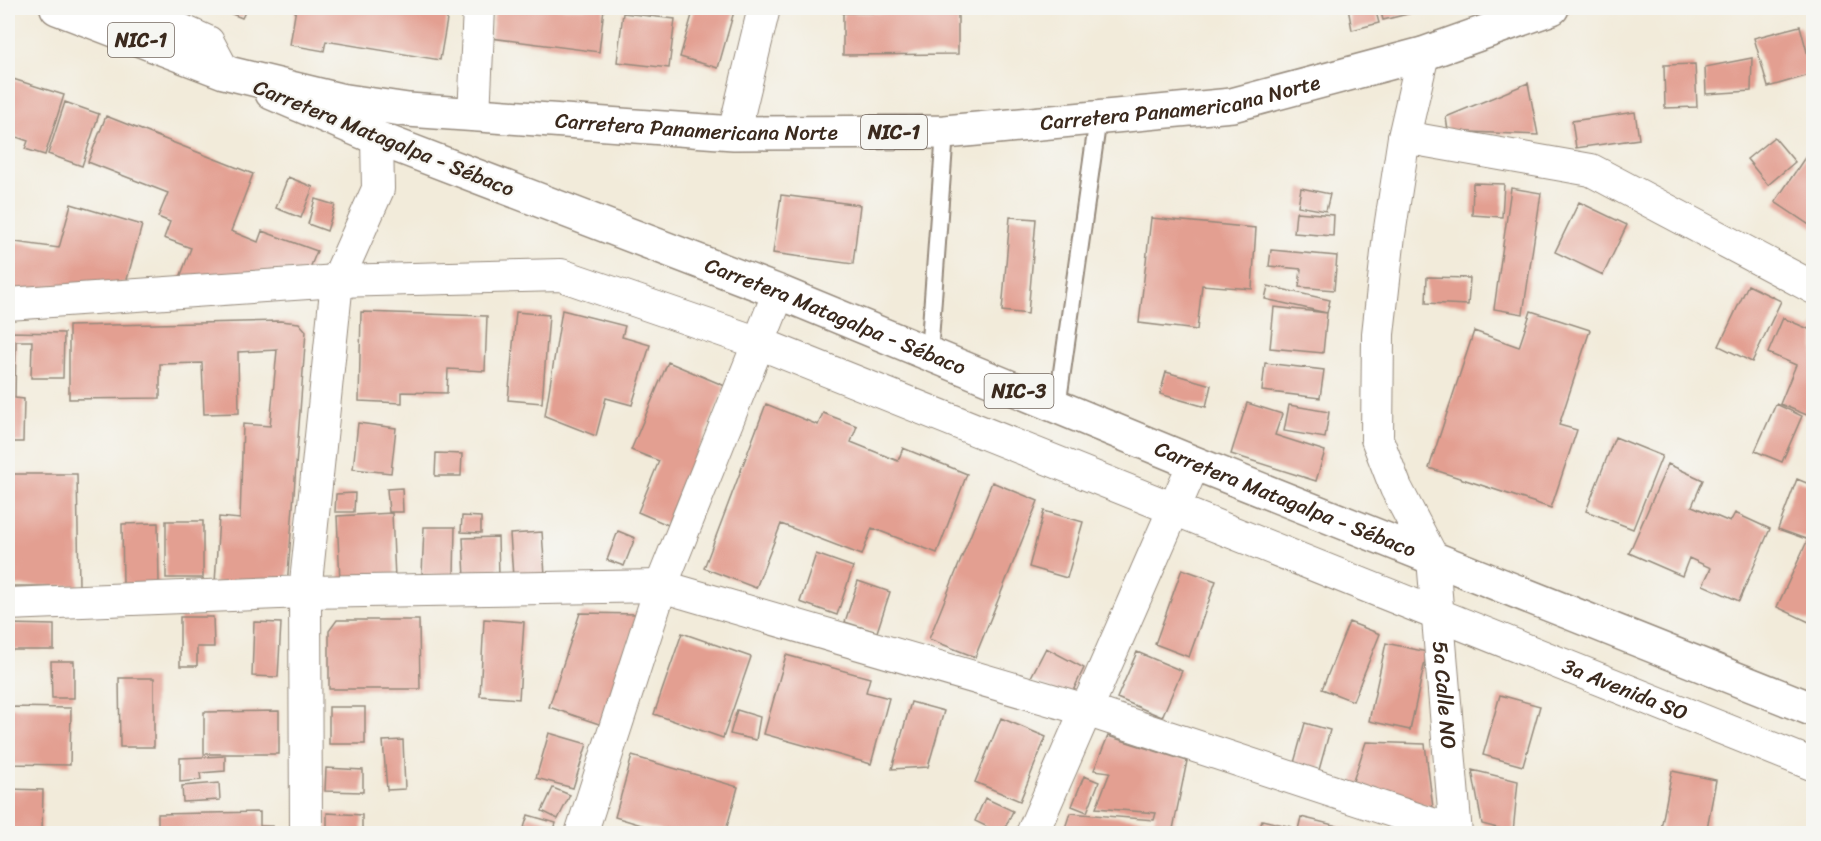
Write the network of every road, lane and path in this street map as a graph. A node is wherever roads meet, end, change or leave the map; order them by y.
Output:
1 (57, 8) edge
2 (132, 8) edge
3 (479, 8) edge
4 (764, 8) edge
5 (1552, 8) edge
6 (1423, 54) junction
7 (224, 72) junction
8 (474, 116) junction
9 (1098, 118) junction
10 (945, 132) junction
11 (734, 133) junction
12 (1404, 137) junction
13 (377, 138) junction
14 (337, 281) junction
15 (1814, 288) edge
16 (779, 292) junction
17 (8, 304) edge
18 (759, 344) junction
19 (929, 354) junction
20 (1057, 406) junction
21 (1194, 463) junction
22 (1174, 509) junction
23 (1433, 559) junction
24 (661, 586) junction
25 (305, 592) junction
26 (8, 604) edge
27 (1438, 615) junction
28 (1086, 710) junction
29 (1814, 710) edge
30 (1814, 765) edge
31 (1456, 833) edge
32 (306, 834) edge
33 (581, 834) edge
34 (1032, 834) edge

1 - 7 main road, Carretera Panamericana Norte / NIC-1
2 - 7 street
3 - 8 street
4 - 11 street
5 - 6 main road, Carretera Panamericana Norte / NIC-1
6 - 9 main road, Carretera Panamericana Norte / NIC-1
6 - 12 street
7 - 8 main road, Carretera Panamericana Norte / NIC-1
7 - 13 main road, Carretera Matagalpa - Sébaco / NIC-3
8 - 11 main road, Carretera Panamericana Norte / NIC-1
9 - 10 main road, Carretera Panamericana Norte / NIC-1
9 - 20 lane
10 - 11 main road, Carretera Panamericana Norte / NIC-1
10 - 19 lane
12 - 15 street
12 - 23 street
13 - 14 street
13 - 16 main road, Carretera Matagalpa - Sébaco / NIC-3
14 - 17 street, 3a Avenida SO
14 - 18 street, 3a Avenida SO
14 - 25 street
16 - 18 street
16 - 19 main road, Carretera Matagalpa - Sébaco / NIC-3
18 - 22 street, 3a Avenida SO
18 - 24 street
19 - 20 main road, Carretera Matagalpa - Sébaco / NIC-3
20 - 21 main road, Carretera Matagalpa - Sébaco / NIC-3
21 - 22 street
21 - 23 main road, Carretera Matagalpa - Sébaco / NIC-3
22 - 27 street, 3a Avenida SO
22 - 28 street
23 - 27 street, 5a Calle NO
23 - 29 main road, Carretera Matagalpa - Sébaco / NIC-3
24 - 25 street
24 - 28 street
24 - 33 street
25 - 26 street
25 - 32 street
27 - 30 street, 3a Avenida SO
27 - 31 street, 5a Calle NO
28 - 31 street
28 - 34 street

